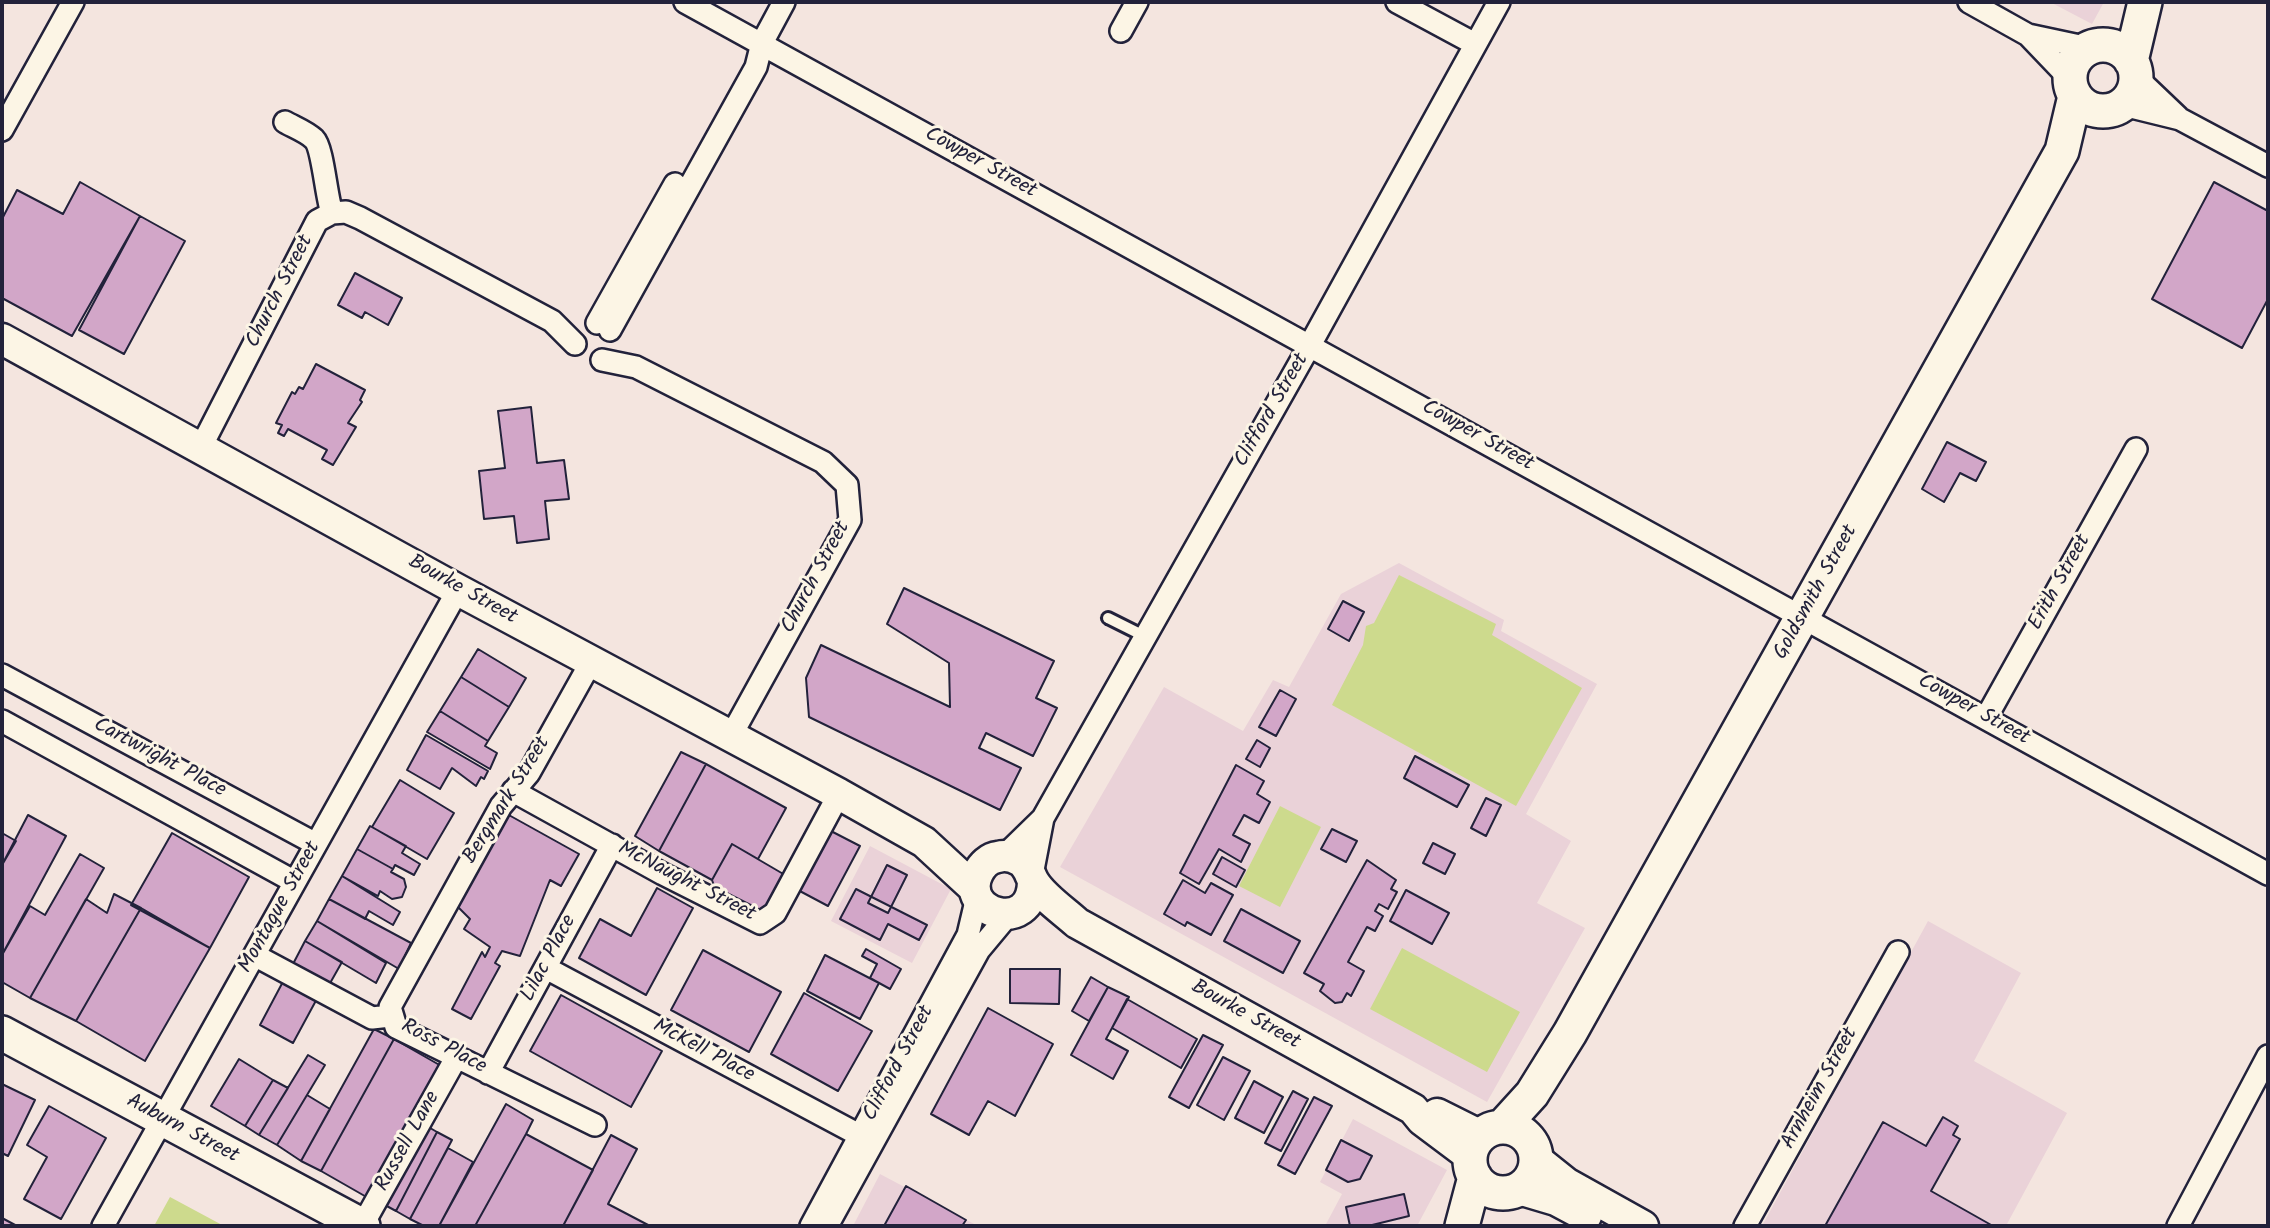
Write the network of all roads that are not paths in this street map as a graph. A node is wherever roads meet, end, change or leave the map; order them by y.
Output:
1 (73, 2) edge
2 (685, 2) edge
3 (784, 2) edge
4 (1397, 2) edge
5 (1499, 2) edge
6 (1969, 2) edge
7 (2145, 2) edge
8 (1134, 3) edge
9 (1121, 31) dead end
10 (2028, 35) junction
11 (762, 43) junction
12 (1475, 44) junction
13 (2096, 47) junction
14 (2107, 88) junction
15 (2180, 119) junction
16 (285, 122) dead end
17 (2, 130) edge
18 (2268, 166) edge
19 (332, 213) junction
20 (596, 338) junction
21 (2, 339) edge
22 (1310, 345) junction
23 (200, 449) junction
24 (2136, 449) dead end
25 (458, 590) junction
26 (1108, 618) dead end
27 (1803, 619) junction
28 (1143, 636) junction
29 (591, 662) junction
30 (2, 675) edge
31 (1986, 718) junction
32 (2, 721) edge
33 (733, 734) junction
34 (513, 791) junction
35 (839, 793) junction
36 (1043, 818) junction
37 (924, 842) junction
38 (316, 844) junction
39 (612, 845) junction
40 (997, 858) junction
41 (2268, 874) edge
42 (1033, 878) junction
43 (295, 881) junction
44 (976, 893) junction
45 (1014, 913) junction
46 (1077, 923) junction
47 (1898, 952) dead end
48 (256, 956) junction
49 (546, 968) junction
50 (390, 1016) junction
51 (2, 1033) edge
52 (1570, 1034) junction
53 (2, 1048) edge
54 (2268, 1056) edge
55 (456, 1058) junction
56 (488, 1073) junction
57 (884, 1108) junction
58 (159, 1125) junction
59 (595, 1125) dead end
60 (864, 1142) junction
61 (1482, 1149) junction
62 (1534, 1153) junction
63 (1512, 1191) junction
64 (103, 1226) edge
65 (321, 1226) edge
66 (363, 1226) edge
67 (811, 1226) edge
68 (827, 1226) edge
69 (1462, 1226) edge
70 (1472, 1226) edge
71 (1605, 1226) edge
72 (1643, 1226) edge
73 (1745, 1226) edge
74 (2178, 1226) edge

1 - 17 street
2 - 11 street, Cowper Street
3 - 11 street
4 - 12 street
5 - 12 street, Clifford Street
6 - 10 street
7 - 13 main road
7 - 14 main road
8 - 9 street
10 - 13 street
10 - 14 street
11 - 20 street
11 - 22 street, Cowper Street
12 - 22 street, Clifford Street
13 - 14 main road
13 - 14 main road, Goldsmith Street
14 - 15 street
14 - 15 street
14 - 27 main road, Goldsmith Street
15 - 18 street
16 - 19 street
19 - 20 street, Church Street
19 - 23 street, Church Street
20 - 33 street, Church Street
21 - 23 main road, Bourke Street
22 - 27 street, Cowper Street
22 - 28 street, Clifford Street
23 - 25 main road, Bourke Street
24 - 31 street, Erith Street
25 - 29 main road, Bourke Street
25 - 38 street, Montague Street
26 - 28 lane
27 - 31 street, Cowper Street
27 - 52 main road, Goldsmith Street
28 - 36 street, Clifford Street
29 - 33 main road, Bourke Street
29 - 34 street, Bergmark Street
30 - 38 street, Cartwright Place
31 - 41 street, Cowper Street
32 - 43 street, Cartwright Place
33 - 35 main road, Bourke Street
34 - 39 street, McNaught Street
34 - 50 street, Bergmark Street
35 - 37 main road, Bourke Street
35 - 39 street, McNaught Street
36 - 40 street, Clifford Street
36 - 42 street, Clifford Street
37 - 40 main road, Bourke Street
37 - 44 main road, Bourke Street
38 - 43 street, Montague Street
39 - 49 street, Lilac Place
40 - 42 main road
40 - 44 main road
42 - 45 main road
42 - 46 main road, Bourke Street
43 - 48 street, Montague Street
44 - 45 main road
44 - 57 street, Clifford Street
45 - 46 main road, Bourke Street
45 - 57 street, Clifford Street
46 - 61 main road, Bourke Street
47 - 73 street, Arnheim Street
48 - 50 street, Ross Place
48 - 58 street, Montague Street
49 - 56 street, Lilac Place
49 - 60 street, McKell Place
50 - 55 street, Ross Place
51 - 58 main road, Auburn Street
52 - 61 main road, Goldsmith Street
52 - 62 main road, Goldsmith Street
53 - 58 main road, Auburn Street
54 - 74 street
55 - 56 street, Ross Place
55 - 66 street, Russell Lane
56 - 59 street, Ross Place
57 - 60 street, Clifford Street
58 - 64 street, Montague Street
58 - 65 main road, Auburn Street
58 - 66 main road, Auburn Street
60 - 67 street, Clifford Street
60 - 68 street, Clifford Street
61 - 62 main road
61 - 63 main road
61 - 69 main road, Goldsmith Street
62 - 63 main road
62 - 72 main road
63 - 70 main road
63 - 71 main road

